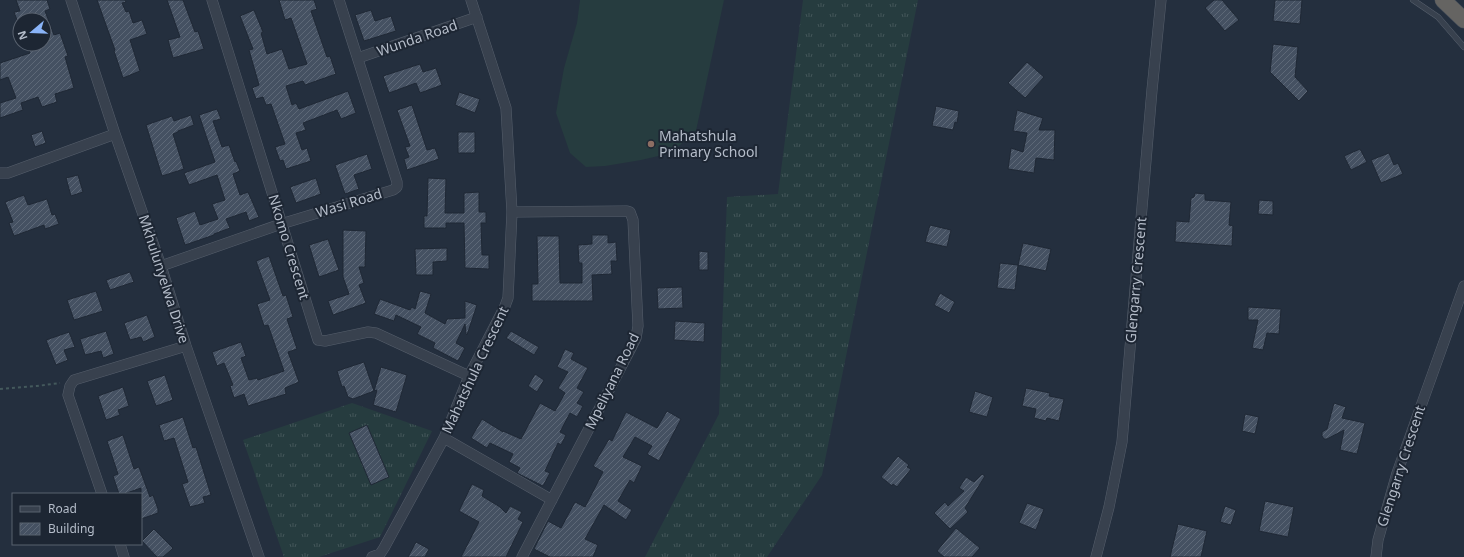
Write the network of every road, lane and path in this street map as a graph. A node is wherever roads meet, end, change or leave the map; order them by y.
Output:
1 (71, 0) edge
2 (212, 0) edge
3 (339, 0) edge
4 (471, 0) edge
5 (1161, 0) edge
6 (1413, 0) edge
7 (1443, 0) edge
8 (477, 18) junction
9 (1464, 20) edge
10 (1464, 47) edge
11 (358, 58) junction
12 (115, 134) junction
13 (0, 173) edge
14 (512, 212) junction
15 (282, 224) junction
16 (161, 266) junction
17 (1464, 286) edge
18 (186, 346) junction
19 (469, 376) junction
20 (74, 380) junction
21 (0, 389) edge
22 (444, 438) junction
23 (102, 493) edge
24 (552, 500) junction
25 (120, 545) edge
26 (124, 557) edge
27 (260, 557) edge
28 (372, 557) edge
29 (522, 557) edge
30 (1096, 557) edge
31 (1376, 557) edge

1 - 12 street, Mkhulunyelwa Drive
2 - 15 street, Nkomo Crescent
3 - 11 street, Wasi Road
4 - 8 street, Mahatshula Crescent
5 - 30 street, Glengarry Crescent
6 - 10 lane
7 - 9 highway
8 - 11 street, Wunda Road
8 - 14 street, Mahatshula Crescent
11 - 15 street, Wasi Road
12 - 13 street
12 - 16 street, Mkhulunyelwa Drive
14 - 19 street, Mahatshula Crescent
14 - 24 street, Mpeliyana Road
15 - 16 street, Wasi Road
15 - 19 street, Nkomo Crescent
16 - 18 street, Mkhulunyelwa Drive
17 - 31 street, Glengarry Crescent
18 - 20 street
18 - 27 street, Mkhulunyelwa Drive
19 - 22 street, Mahatshula Crescent
20 - 21 path
20 - 23 street
22 - 24 street
22 - 28 street, Mahatshula Crescent
24 - 29 street, Mpeliyana Road
25 - 26 street

